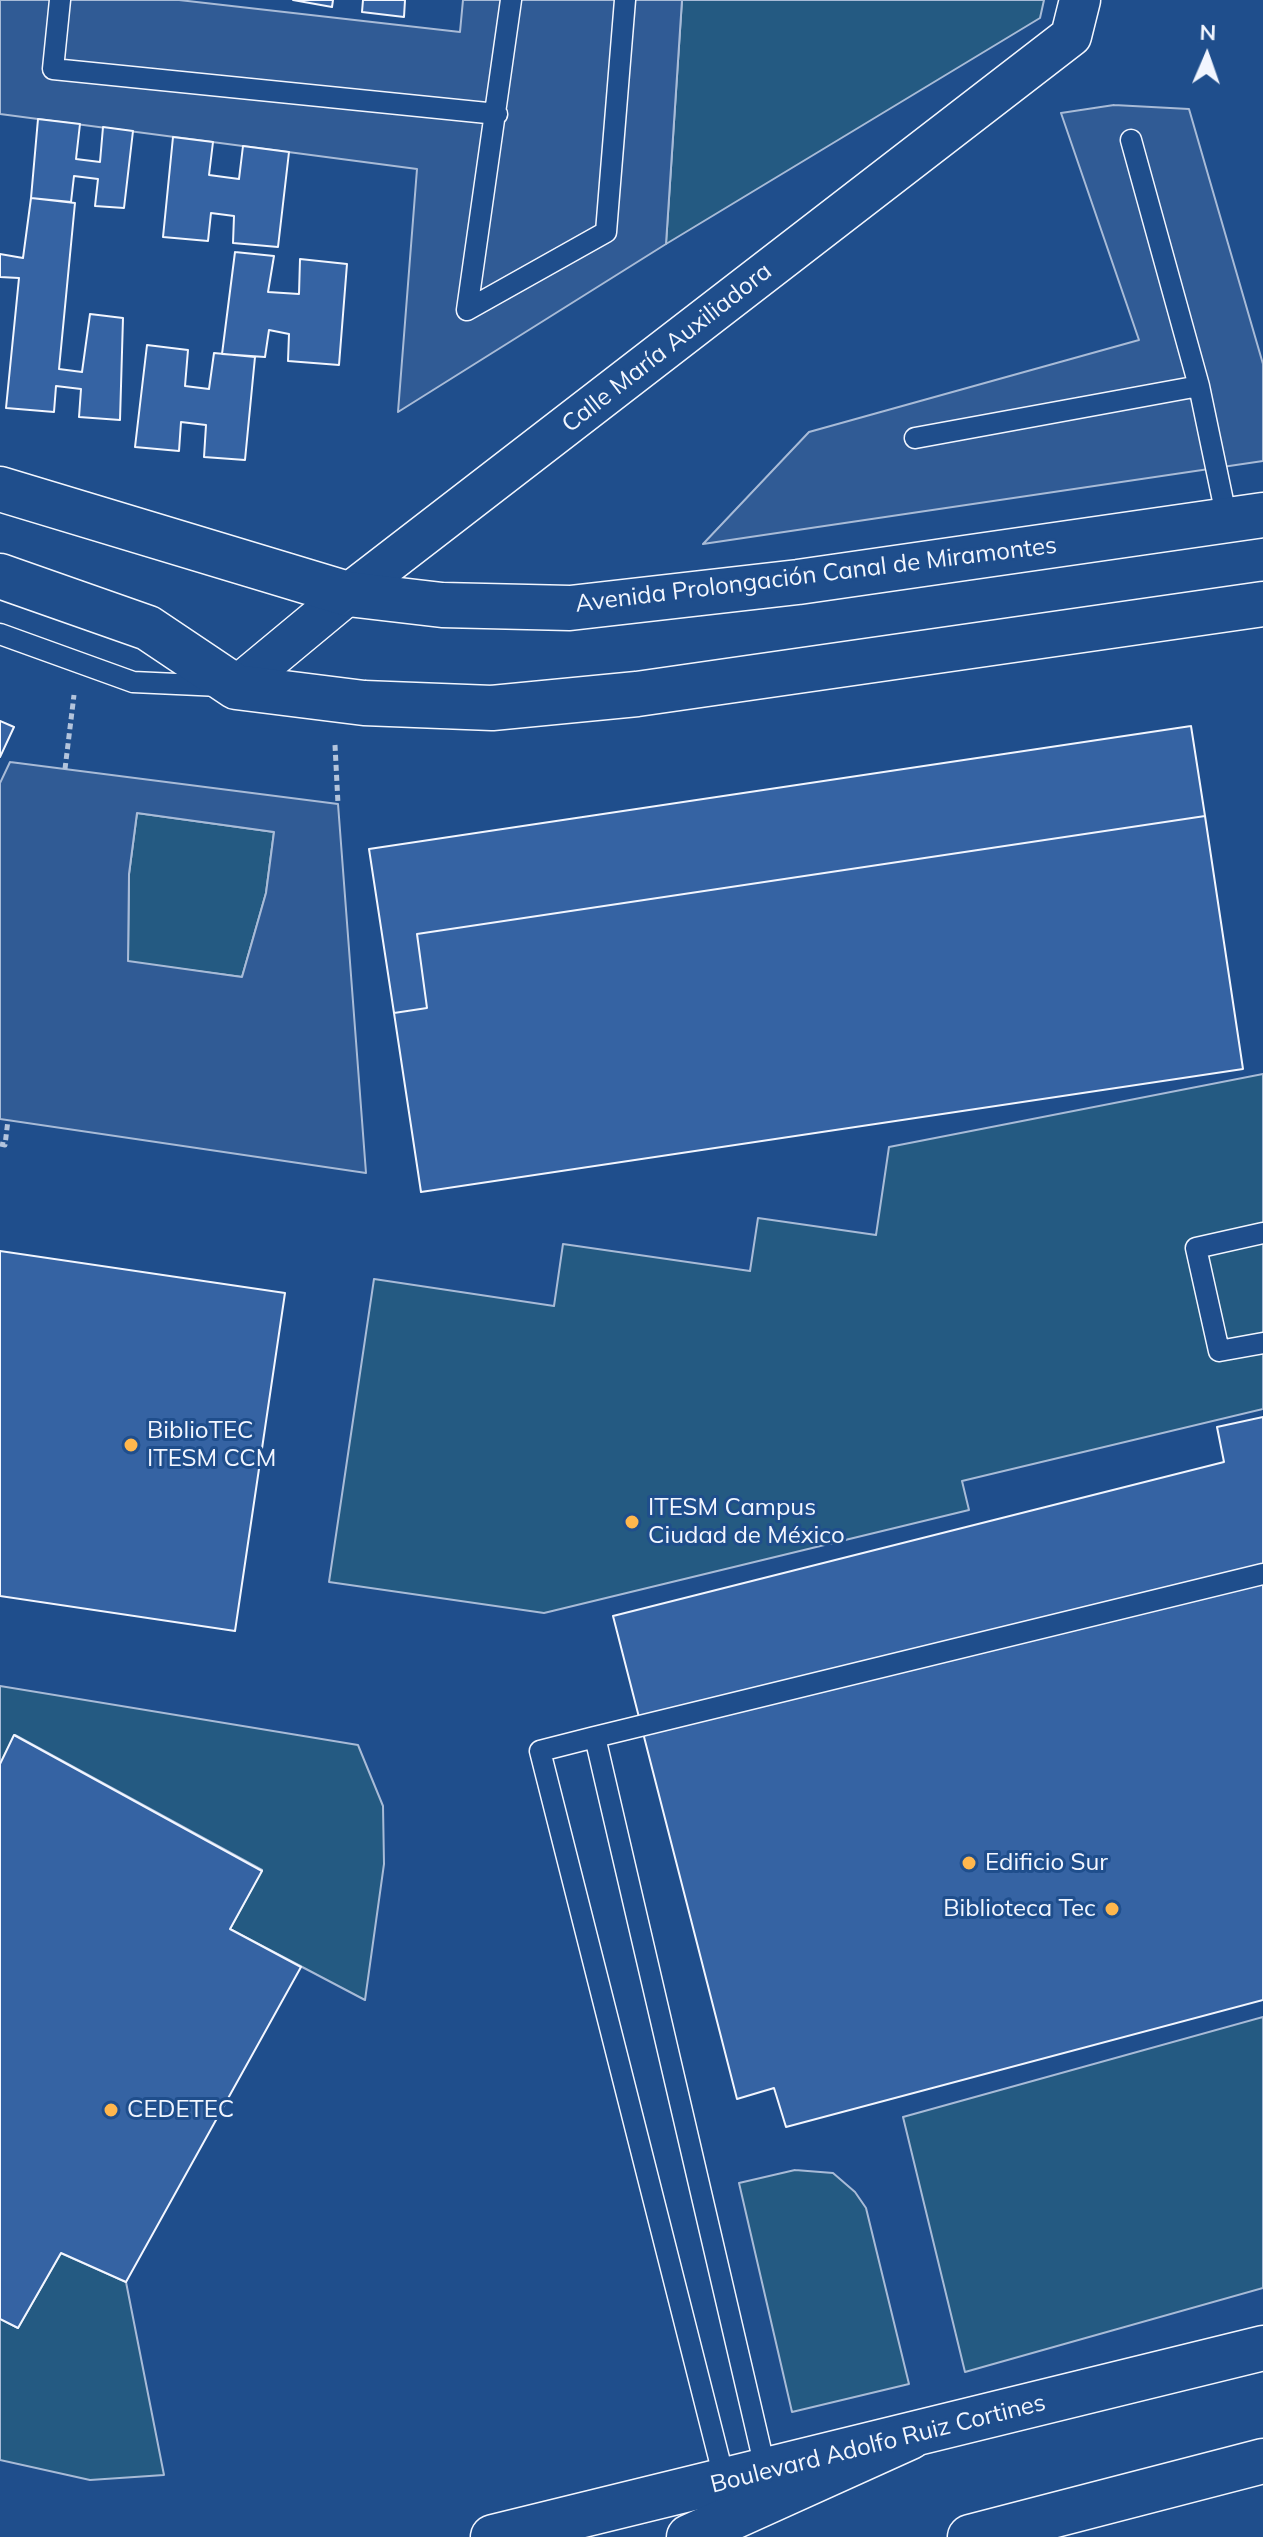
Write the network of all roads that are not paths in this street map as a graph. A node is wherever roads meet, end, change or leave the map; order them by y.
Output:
1 (60, 0) edge
2 (511, 0) edge
3 (625, 0) edge
4 (1080, 0) edge
5 (497, 114) junction
6 (1131, 140) dead end
7 (1199, 386) junction
8 (915, 438) dead end
9 (0, 489) edge
10 (1245, 518) edge
11 (0, 576) edge
12 (348, 594) junction
13 (1263, 604) edge
14 (0, 634) edge
15 (236, 687) junction
16 (1263, 1233) edge
17 (1263, 1343) edge
18 (1263, 1574) edge
19 (595, 1737) junction
20 (1263, 2348) edge
21 (910, 2437) junction
22 (1263, 2461) edge
23 (745, 2477) junction
24 (493, 2537) edge
25 (689, 2537) edge
26 (970, 2537) edge

1 - 5 lane
2 - 5 lane
3 - 5 lane
4 - 12 street, Calle María Auxiliadora
6 - 7 lane
7 - 8 lane
7 - 10 lane
9 - 12 main road, Avenida Prolongación Canal de Miramontes
10 - 12 main road, Avenida Prolongación Canal de Miramontes
11 - 15 main road
12 - 15 street, Calle María Auxiliadora
13 - 15 main road
14 - 15 lane
16 - 17 lane
18 - 19 lane
19 - 23 lane
19 - 23 lane
20 - 21 main road, Boulevard Adolfo Ruiz Cortines
21 - 23 main road, Boulevard Adolfo Ruiz Cortines
21 - 25 main road
22 - 26 main road
23 - 24 main road, Boulevard Adolfo Ruiz Cortines

